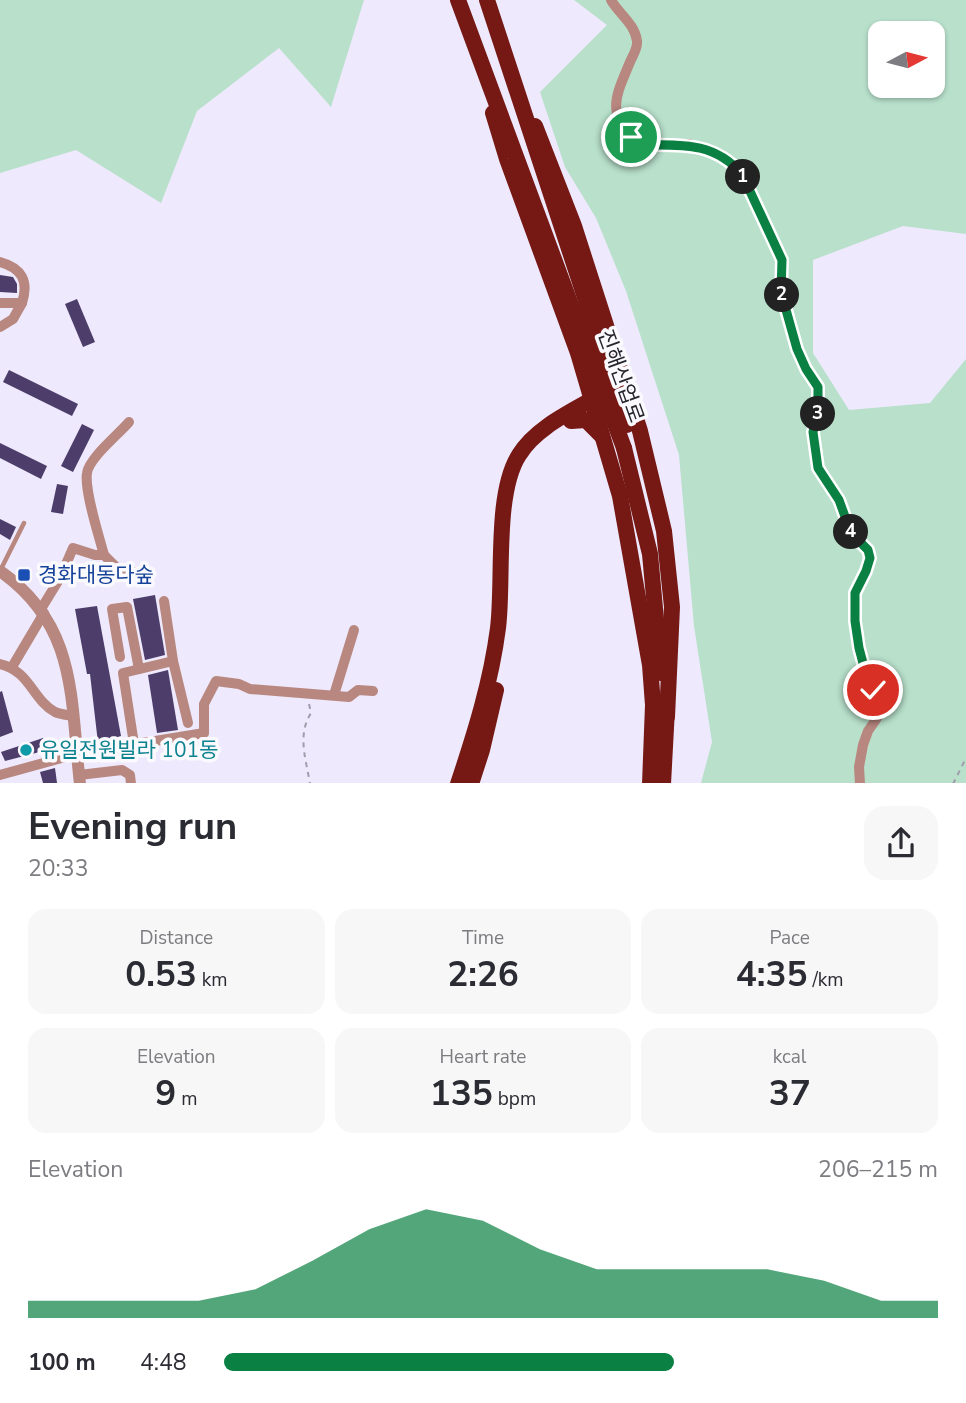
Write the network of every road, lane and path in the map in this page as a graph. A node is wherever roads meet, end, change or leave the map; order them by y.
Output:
1 (487, 0) edge
2 (611, 0) edge
3 (458, 2) edge
4 (508, 63) junction
5 (0, 262) edge
6 (0, 303) edge
7 (22, 303) junction
8 (0, 327) edge
9 (585, 375) junction
10 (625, 385) junction
11 (594, 404) junction
12 (571, 417) junction
13 (129, 422) dead end
14 (605, 441) junction
15 (629, 448) junction
16 (24, 523) dead end
17 (104, 555) junction
18 (0, 571) edge
19 (660, 571) junction
20 (138, 573) dead end
21 (164, 601) dead end
22 (658, 602) junction
23 (43, 611) junction
24 (354, 629) dead end
25 (120, 657) dead end
26 (173, 661) junction
27 (0, 664) edge
28 (12, 667) junction
29 (139, 669) junction
30 (373, 691) dead end
31 (305, 692) junction
32 (334, 695) junction
33 (72, 716) junction
34 (188, 723) dead end
35 (134, 744) junction
36 (76, 754) junction
37 (966, 758) edge
38 (79, 779) edge
39 (0, 780) edge
40 (131, 783) edge
41 (310, 783) edge
42 (458, 783) edge
43 (471, 783) edge
44 (652, 783) edge
45 (663, 783) edge
46 (860, 783) edge
47 (953, 783) edge

1 - 4 highway, 진해산업로, bridge
2 - 46 street
3 - 9 highway, bridge
3 - 15 highway, 진해산업로, bridge
4 - 10 highway, bridge
4 - 15 highway, 진해산업로, bridge
5 - 7 street
6 - 7 street
7 - 8 street
9 - 11 highway
9 - 12 highway
10 - 11 highway
10 - 19 highway
11 - 12 highway
11 - 14 highway
12 - 14 highway
12 - 42 highway
12 - 43 highway
13 - 17 street
14 - 22 highway
15 - 19 highway, 진해산업로
16 - 18 lane
17 - 20 street
17 - 23 street
18 - 23 street
19 - 22 highway, 진해산업로
21 - 26 street
22 - 44 highway, 진해산업로
22 - 45 highway, 진해산업로
23 - 28 street
23 - 33 street
24 - 32 street
25 - 29 street
26 - 29 street
26 - 34 street
27 - 28 street
28 - 33 street
29 - 35 street
30 - 32 street
31 - 32 street
31 - 35 street
31 - 41 path
33 - 36 street
35 - 36 street
36 - 38 street
36 - 39 street
37 - 47 path
38 - 40 street

